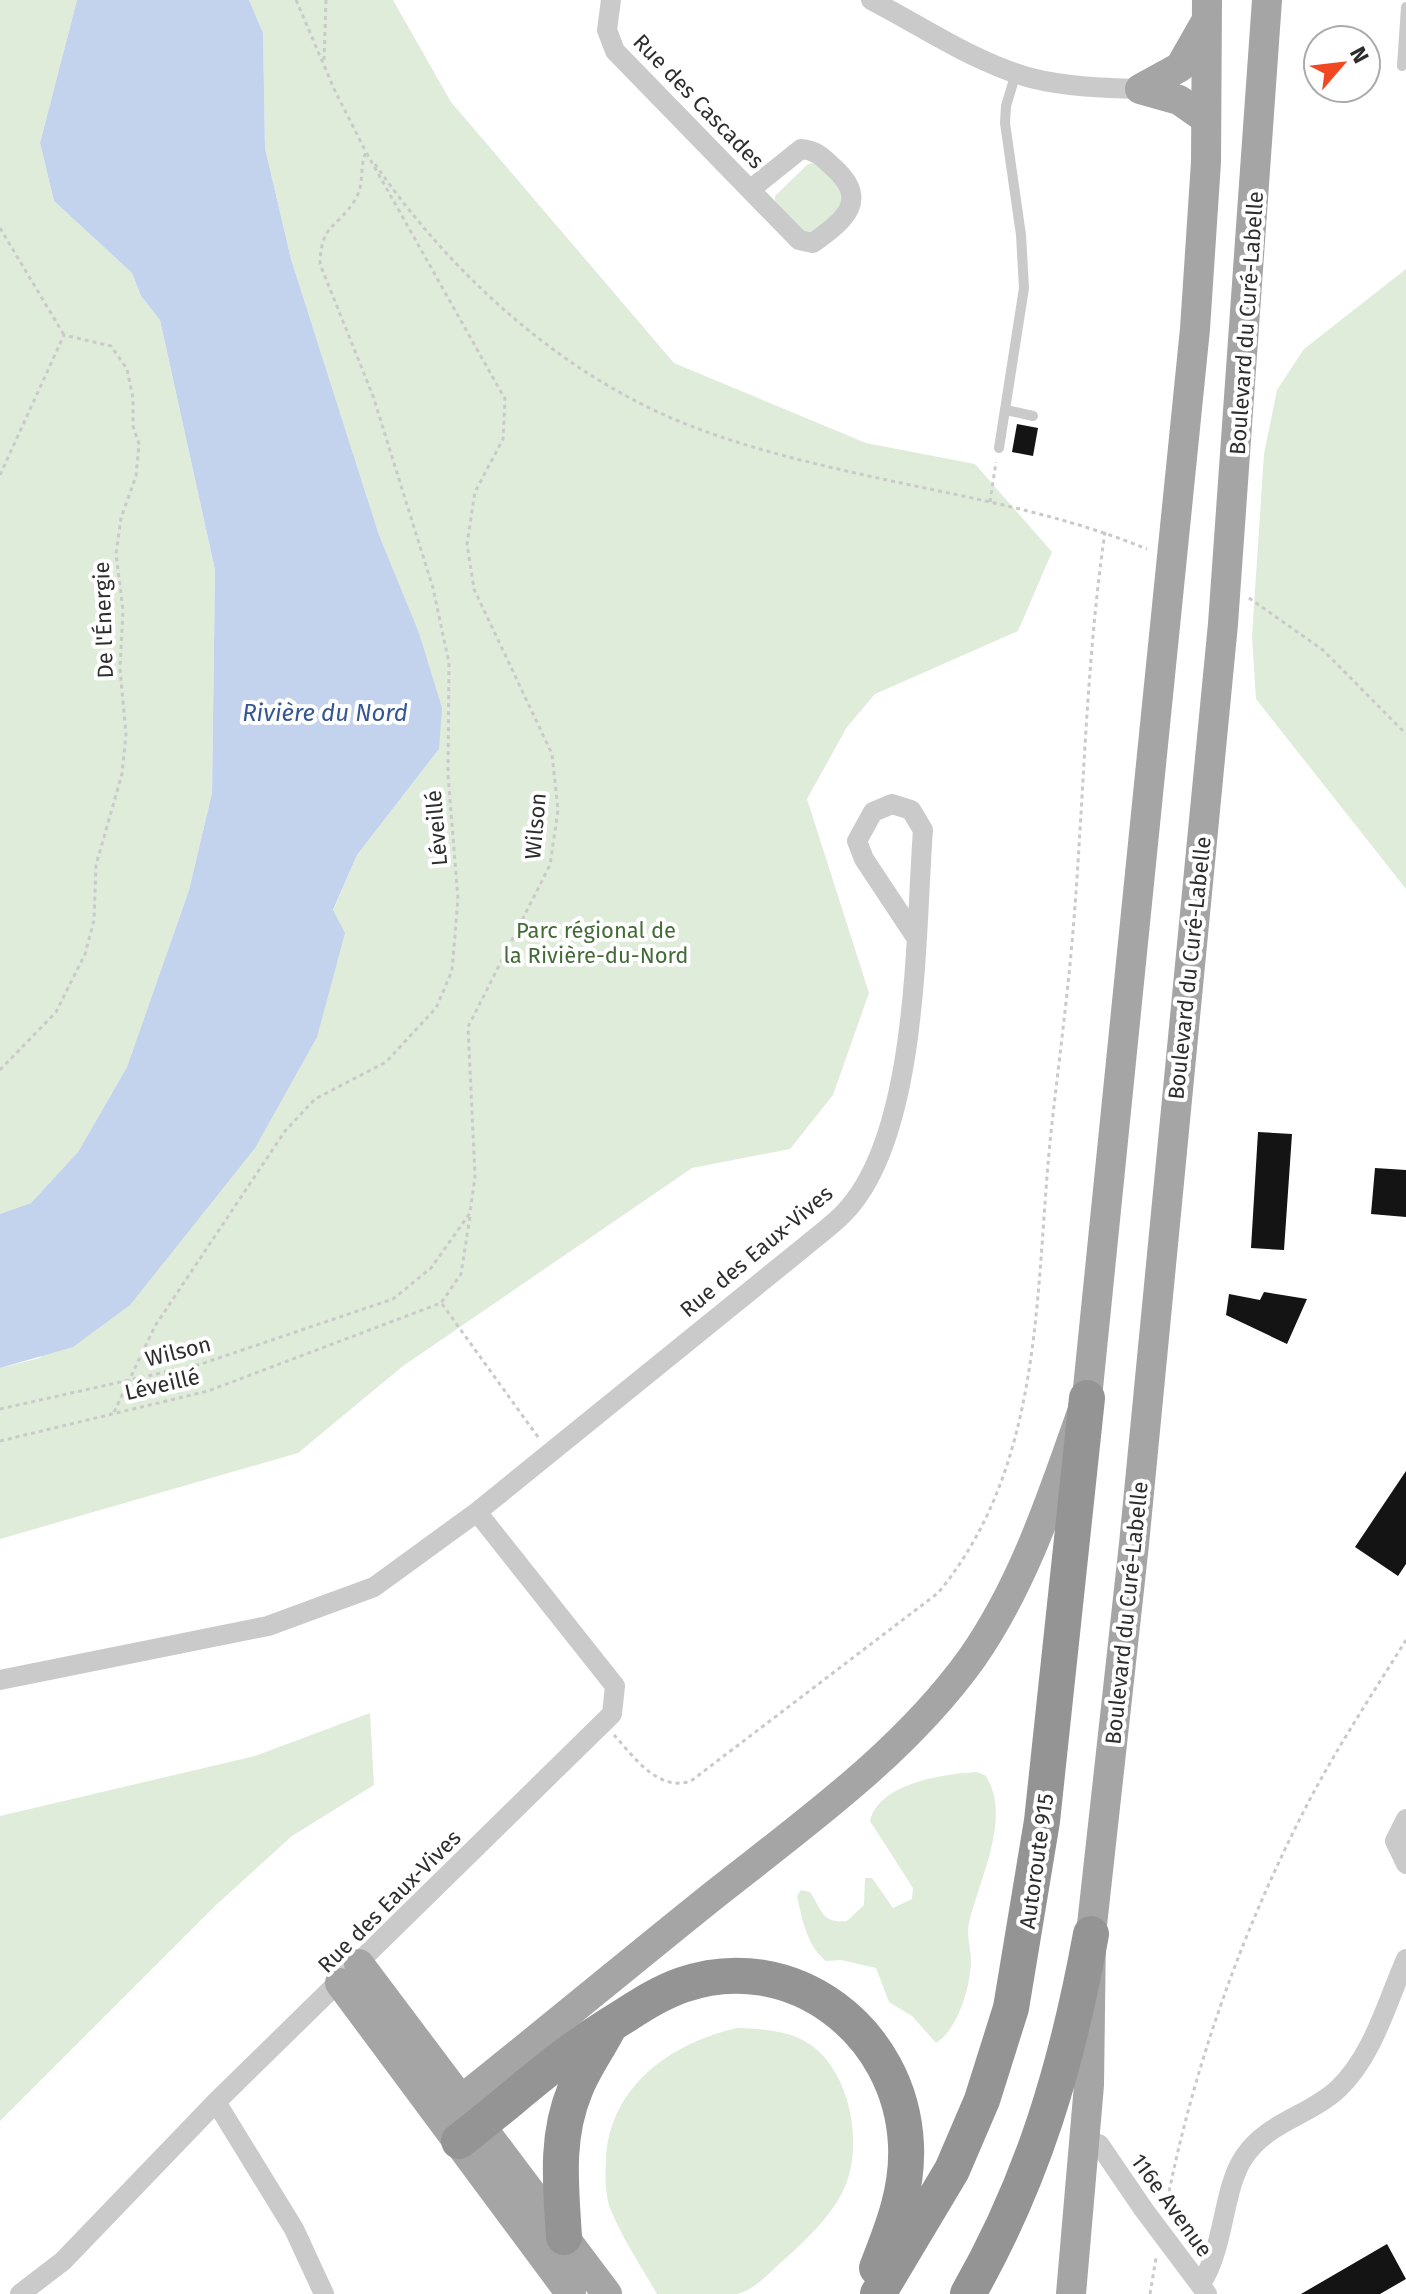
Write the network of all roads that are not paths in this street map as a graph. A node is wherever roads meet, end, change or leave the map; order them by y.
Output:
1 (611, 0) edge
2 (871, 0) edge
3 (1267, 0) edge
4 (1406, 7) edge
5 (1207, 9) edge
6 (1402, 66) dead end
7 (1016, 73) junction
8 (1140, 89) junction
9 (1206, 119) junction
10 (751, 189) junction
11 (1006, 410) junction
12 (1033, 416) dead end
13 (999, 448) dead end
14 (915, 936) junction
15 (1087, 1398) junction
16 (477, 1512) junction
17 (0, 1680) edge
18 (1406, 1819) edge
19 (1406, 1864) edge
20 (1091, 1934) junction
21 (1406, 1959) edge
22 (350, 1973) junction
23 (610, 2025) junction
24 (216, 2102) junction
25 (461, 2120) junction
26 (1093, 2133) junction
27 (564, 2237) junction
28 (1203, 2289) edge
29 (20, 2294) edge
30 (324, 2294) edge
31 (571, 2294) edge
32 (607, 2294) edge
33 (867, 2294) edge
34 (878, 2294) edge
35 (968, 2294) edge
36 (1071, 2294) edge

1 - 10 street, Rue des Cascades
2 - 7 street
3 - 20 main road, Boulevard du Curé-Labelle
4 - 6 lane
5 - 8 main road
5 - 9 main road
7 - 8 street
7 - 11 lane
8 - 9 main road
9 - 15 main road
10 - 10 street, Rue des Cascades
11 - 12 lane
11 - 13 lane
14 - 14 street, Rue des Eaux-Vives
14 - 16 street, Rue des Eaux-Vives
15 - 25 main road
15 - 34 highway, Autoroute 915
16 - 17 street, Rue des Eaux-Vives
16 - 22 street, Rue des Eaux-Vives
18 - 19 street
20 - 26 main road, Boulevard du Curé-Labelle
20 - 35 highway
21 - 28 street
22 - 24 street, Rue des Eaux-Vives
22 - 25 main road
23 - 25 highway
23 - 27 highway
23 - 33 highway
24 - 29 street, Rue des Eaux-Vives
24 - 30 street
25 - 27 main road
25 - 31 main road
26 - 28 street, 116e Avenue
26 - 36 main road, Boulevard du Curé-Labelle
27 - 32 main road

